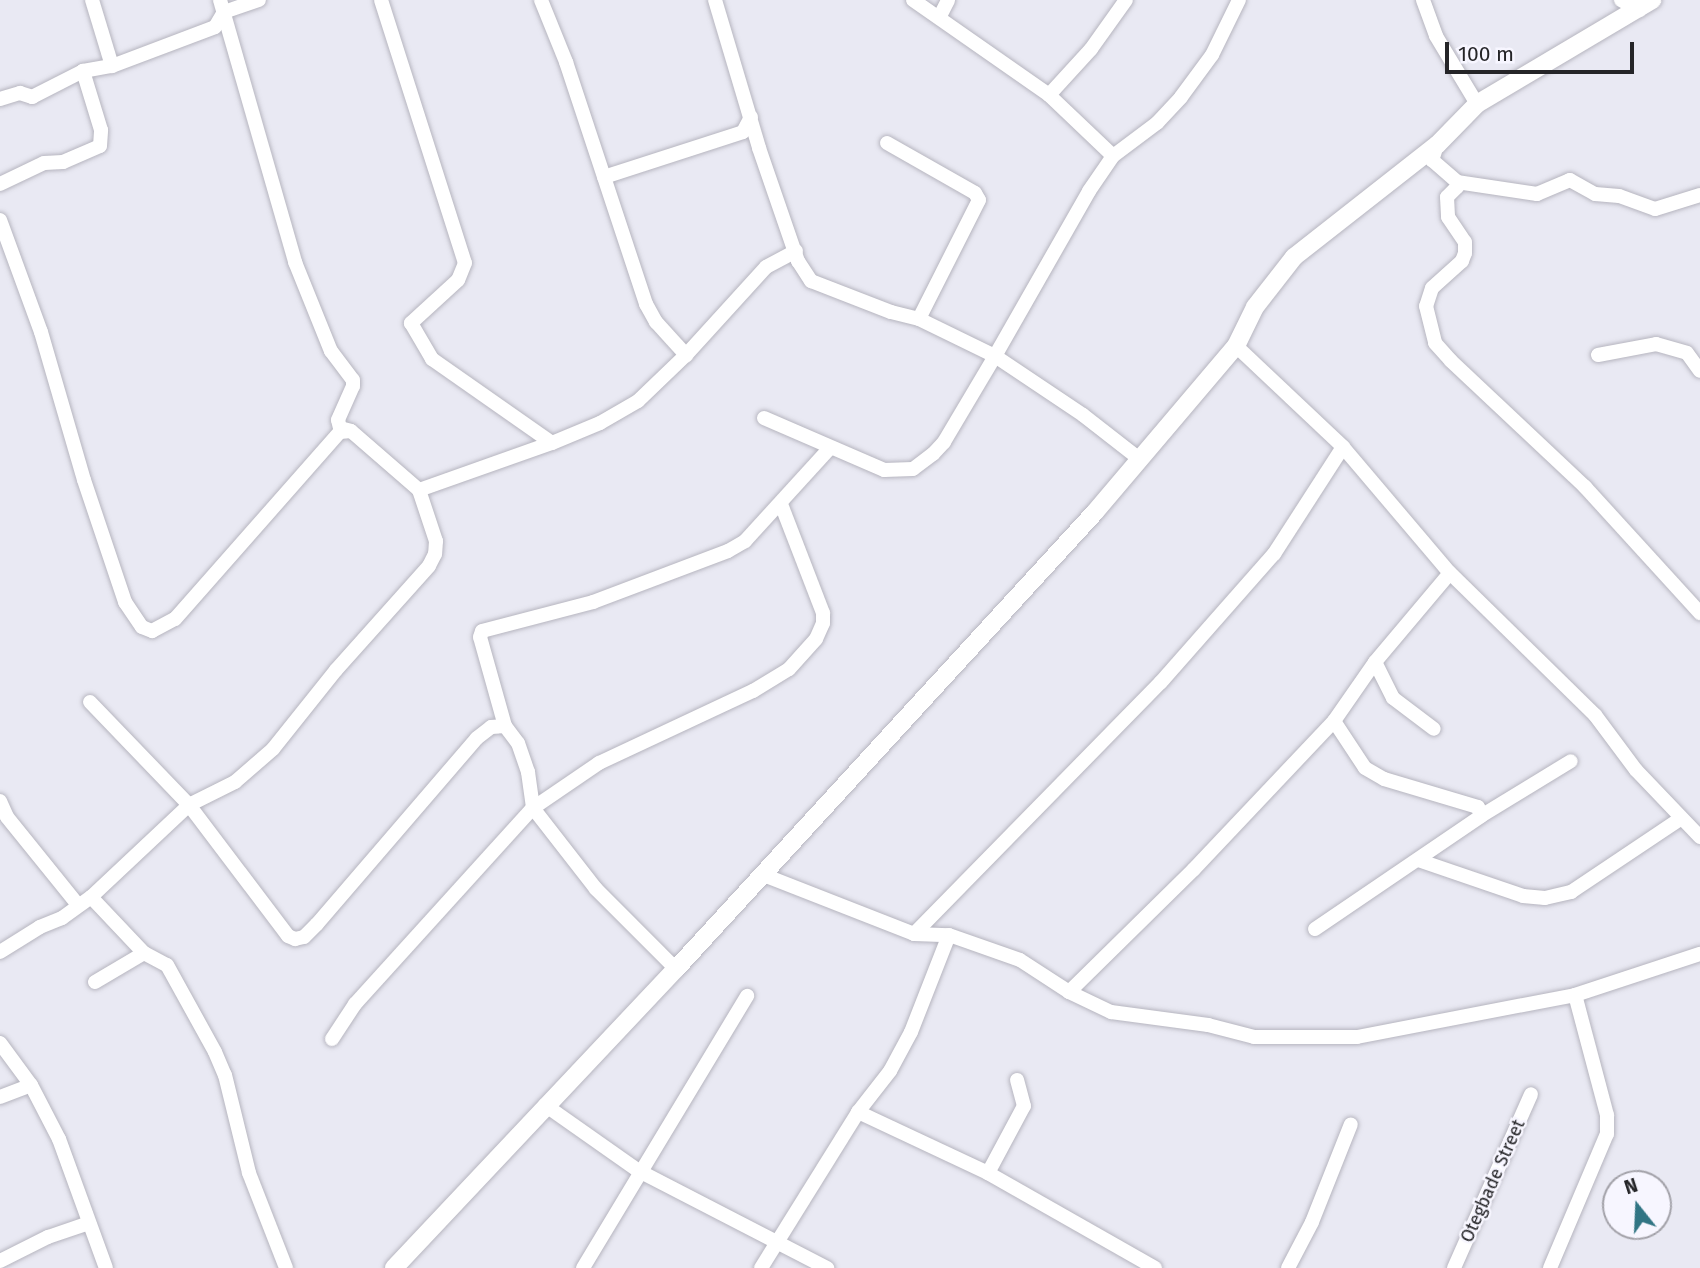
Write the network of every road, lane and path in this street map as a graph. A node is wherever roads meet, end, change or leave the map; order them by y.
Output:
1 (92, 0) edge
2 (259, 0) edge
3 (381, 0) edge
4 (541, 0) edge
5 (715, 0) edge
6 (913, 0) edge
7 (948, 0) edge
8 (1126, 0) edge
9 (1239, 0) edge
10 (1423, 0) edge
11 (1621, 0) edge
12 (1645, 5) edge
13 (222, 6) edge
14 (940, 16) junction
15 (112, 66) junction
16 (83, 71) junction
17 (1049, 95) junction
18 (0, 99) edge
19 (1477, 104) junction
20 (751, 117) junction
21 (887, 143) dead end
22 (1437, 145) junction
23 (1114, 156) junction
24 (604, 177) junction
25 (1457, 182) junction
26 (0, 184) edge
27 (1700, 195) edge
28 (0, 220) edge
29 (796, 251) junction
30 (919, 319) junction
31 (1236, 346) junction
32 (686, 355) junction
33 (1598, 355) dead end
34 (995, 356) junction
35 (1700, 371) edge
36 (764, 418) dead end
37 (351, 431) junction
38 (551, 443) junction
39 (830, 447) junction
40 (1343, 447) junction
41 (1138, 458) junction
42 (419, 490) junction
43 (780, 504) junction
44 (1451, 573) junction
45 (1698, 608) edge
46 (1375, 662) junction
47 (90, 702) dead end
48 (1334, 721) junction
49 (505, 726) junction
50 (1434, 729) dead end
51 (1571, 761) dead end
52 (0, 801) edge
53 (189, 805) junction
54 (533, 808) junction
55 (1481, 816) junction
56 (1680, 819) junction
57 (1700, 837) edge
58 (1418, 860) junction
59 (761, 874) junction
60 (91, 897) junction
61 (78, 905) junction
62 (1315, 929) dead end
63 (914, 934) junction
64 (949, 935) junction
65 (0, 952) edge
66 (144, 953) junction
67 (1700, 954) edge
68 (676, 969) junction
69 (95, 982) dead end
70 (1069, 992) junction
71 (1575, 995) junction
72 (747, 996) dead end
73 (332, 1039) dead end
74 (0, 1043) edge
75 (1017, 1080) dead end
76 (31, 1085) junction
77 (1531, 1094) dead end
78 (0, 1097) edge
79 (545, 1105) junction
80 (858, 1112) junction
81 (1351, 1124) dead end
82 (639, 1171) junction
83 (988, 1174) junction
84 (89, 1223) junction
85 (777, 1242) junction
86 (0, 1261) edge
87 (106, 1268) edge
88 (286, 1268) edge
89 (394, 1268) edge
90 (583, 1268) edge
91 (761, 1268) edge
92 (827, 1268) edge
93 (1155, 1268) edge
94 (1288, 1268) edge
95 (1454, 1268) edge
96 (1550, 1268) edge

1 - 15 street
2 - 13 street
3 - 38 street
4 - 24 street
5 - 20 street
6 - 14 street
7 - 14 street
8 - 17 street
9 - 23 street
10 - 19 street
11 - 12 street
12 - 19 street
13 - 15 street
13 - 37 street
14 - 17 street
15 - 16 street
16 - 18 street
16 - 26 street
17 - 23 street
19 - 22 street
20 - 24 street
20 - 29 street
21 - 30 street
22 - 25 street
22 - 31 street
23 - 34 street
24 - 32 street
25 - 27 street
25 - 45 street
28 - 37 street
29 - 30 street
29 - 32 street
30 - 34 street
31 - 40 street
31 - 41 street
32 - 38 street
33 - 35 street
34 - 39 street
34 - 41 street
36 - 39 street
37 - 42 street
38 - 42 street
39 - 43 street
40 - 44 street
40 - 63 street
41 - 59 street
42 - 53 street
43 - 49 street
43 - 54 street
44 - 46 street
44 - 56 street
46 - 48 street
46 - 50 street
47 - 53 street
48 - 55 street
48 - 70 street
49 - 53 street
49 - 54 street
51 - 55 street
52 - 61 street
53 - 60 street
54 - 68 street
54 - 73 street
55 - 58 street
56 - 57 street
56 - 58 street
58 - 62 street
59 - 63 street
59 - 68 street
60 - 61 street
60 - 66 street
61 - 65 street
63 - 64 street
64 - 70 street
64 - 80 street
66 - 69 street
66 - 88 street
67 - 71 street
68 - 79 street
70 - 71 street
71 - 96 street
72 - 82 street
74 - 76 street
75 - 83 street
76 - 78 street
76 - 84 street
77 - 95 street, Otegbade Street
79 - 82 street
79 - 89 street
80 - 83 street
80 - 85 street
81 - 94 street
82 - 85 street
82 - 90 street
83 - 93 street
84 - 86 street
84 - 87 street
85 - 91 street
85 - 92 street

